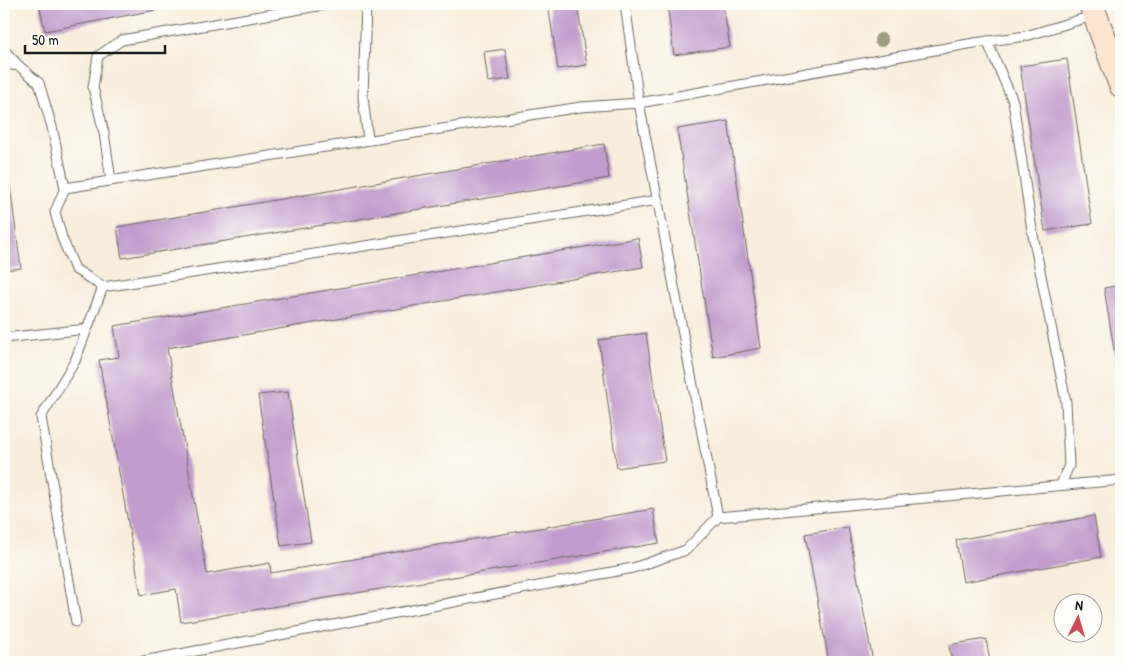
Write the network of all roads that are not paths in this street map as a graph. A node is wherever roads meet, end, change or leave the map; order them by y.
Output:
1 (329, 4) edge
2 (366, 4) edge
3 (625, 4) edge
4 (1093, 9) edge
5 (987, 42) junction
6 (4, 50) edge
7 (1116, 59) edge
8 (4, 64) edge
9 (19, 66) junction
10 (1121, 86) edge
11 (640, 103) junction
12 (368, 140) junction
13 (112, 180) junction
14 (66, 188) junction
15 (658, 200) junction
16 (103, 286) junction
17 (87, 329) junction
18 (4, 338) edge
19 (1121, 480) edge
20 (1061, 485) junction
21 (718, 516) junction
22 (76, 622) dead end
23 (138, 662) edge

1 - 13 lane
2 - 12 lane
3 - 11 lane
4 - 5 lane
4 - 7 main road
5 - 11 lane
5 - 20 lane
6 - 9 lane
7 - 10 main road
8 - 9 lane
9 - 14 lane
11 - 12 lane
11 - 15 lane
12 - 13 lane
13 - 14 lane
14 - 16 lane
15 - 16 lane
15 - 21 lane
16 - 17 lane
17 - 18 lane
17 - 22 lane
19 - 20 lane
20 - 21 lane
21 - 23 lane

